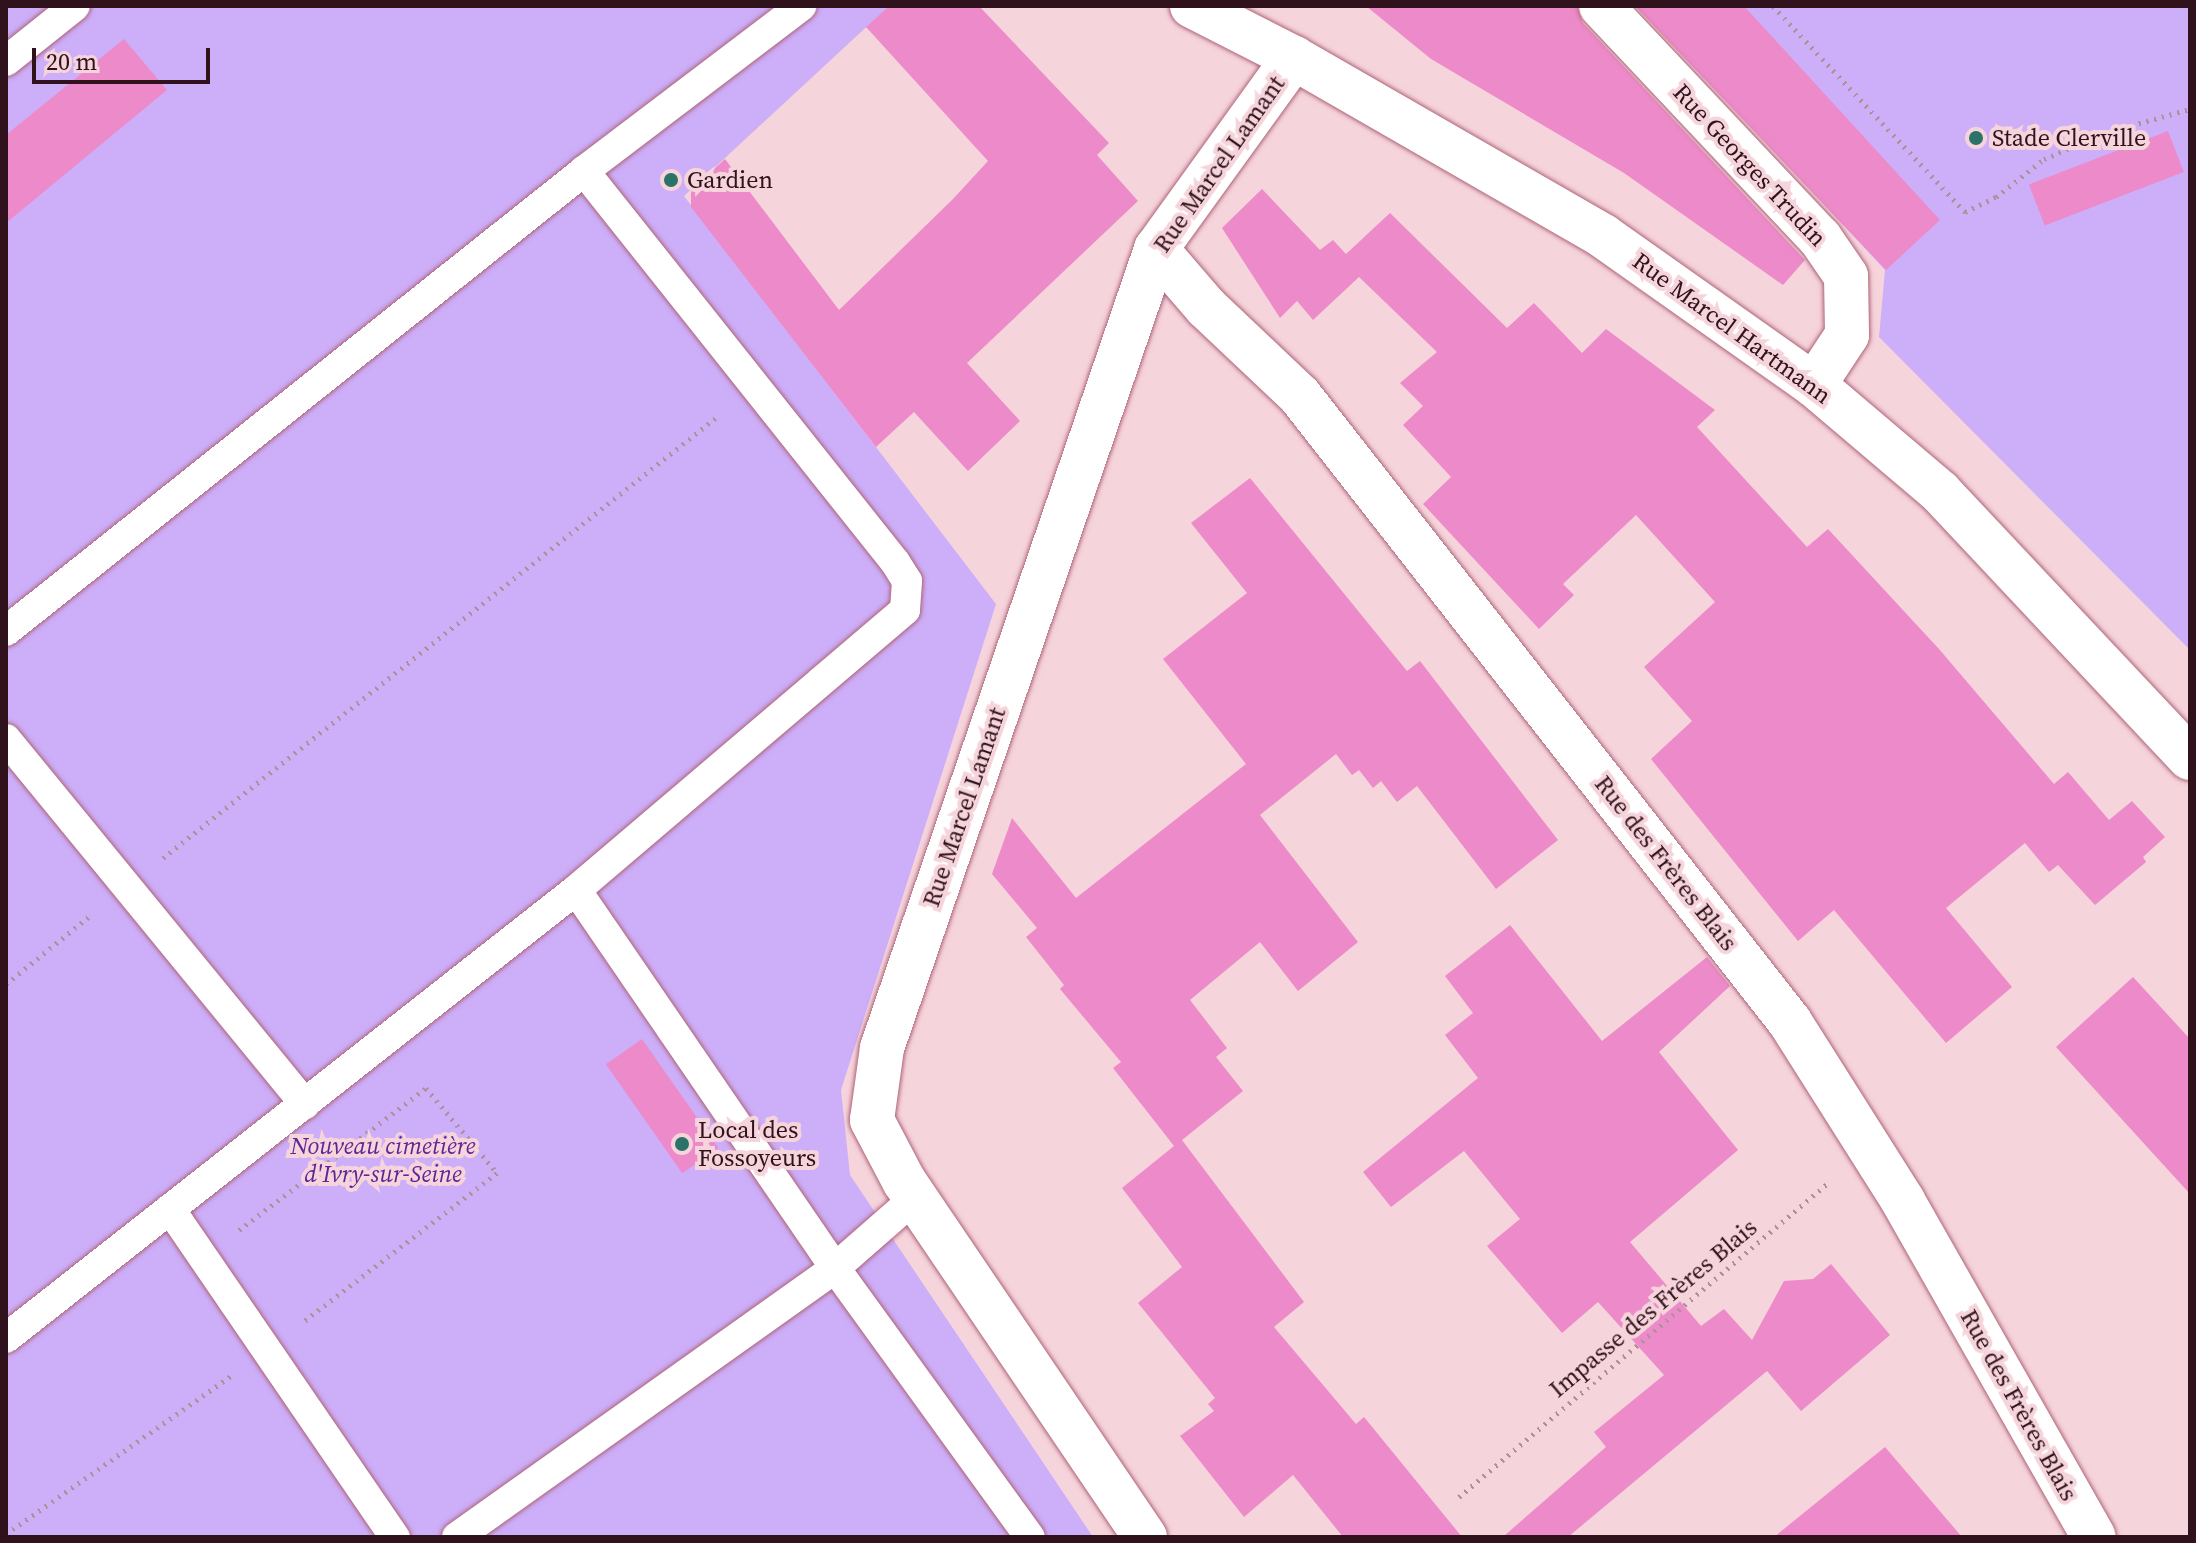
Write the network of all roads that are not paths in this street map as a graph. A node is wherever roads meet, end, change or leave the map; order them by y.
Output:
1 (75, 6) edge
2 (801, 6) edge
3 (1192, 6) edge
4 (1601, 6) edge
5 (1294, 58) junction
6 (6, 61) edge
7 (584, 171) junction
8 (1156, 249) junction
9 (1814, 385) junction
10 (6, 631) edge
11 (6, 739) edge
12 (2190, 758) edge
13 (576, 890) junction
14 (305, 1104) junction
15 (915, 1198) junction
16 (170, 1209) junction
17 (835, 1268) junction
18 (6, 1338) edge
19 (395, 1537) edge
20 (457, 1537) edge
21 (1030, 1537) edge
22 (1145, 1537) edge
23 (2094, 1537) edge

1 - 6 lane
2 - 7 lane
3 - 5 street, Rue Marcel Hartmann
4 - 9 street, Rue Georges Trudin
5 - 8 street, Rue Marcel Lamant
5 - 9 street, Rue Marcel Hartmann
7 - 10 lane
7 - 13 lane
8 - 15 street, Rue Marcel Lamant
8 - 23 street, Rue des Frères Blais
9 - 12 street, Rue Marcel Hartmann
11 - 14 lane
13 - 14 lane
13 - 17 lane
14 - 16 lane
15 - 17 lane
15 - 22 street, Rue Marcel Lamant
16 - 18 lane
16 - 19 lane
17 - 20 lane
17 - 21 lane

